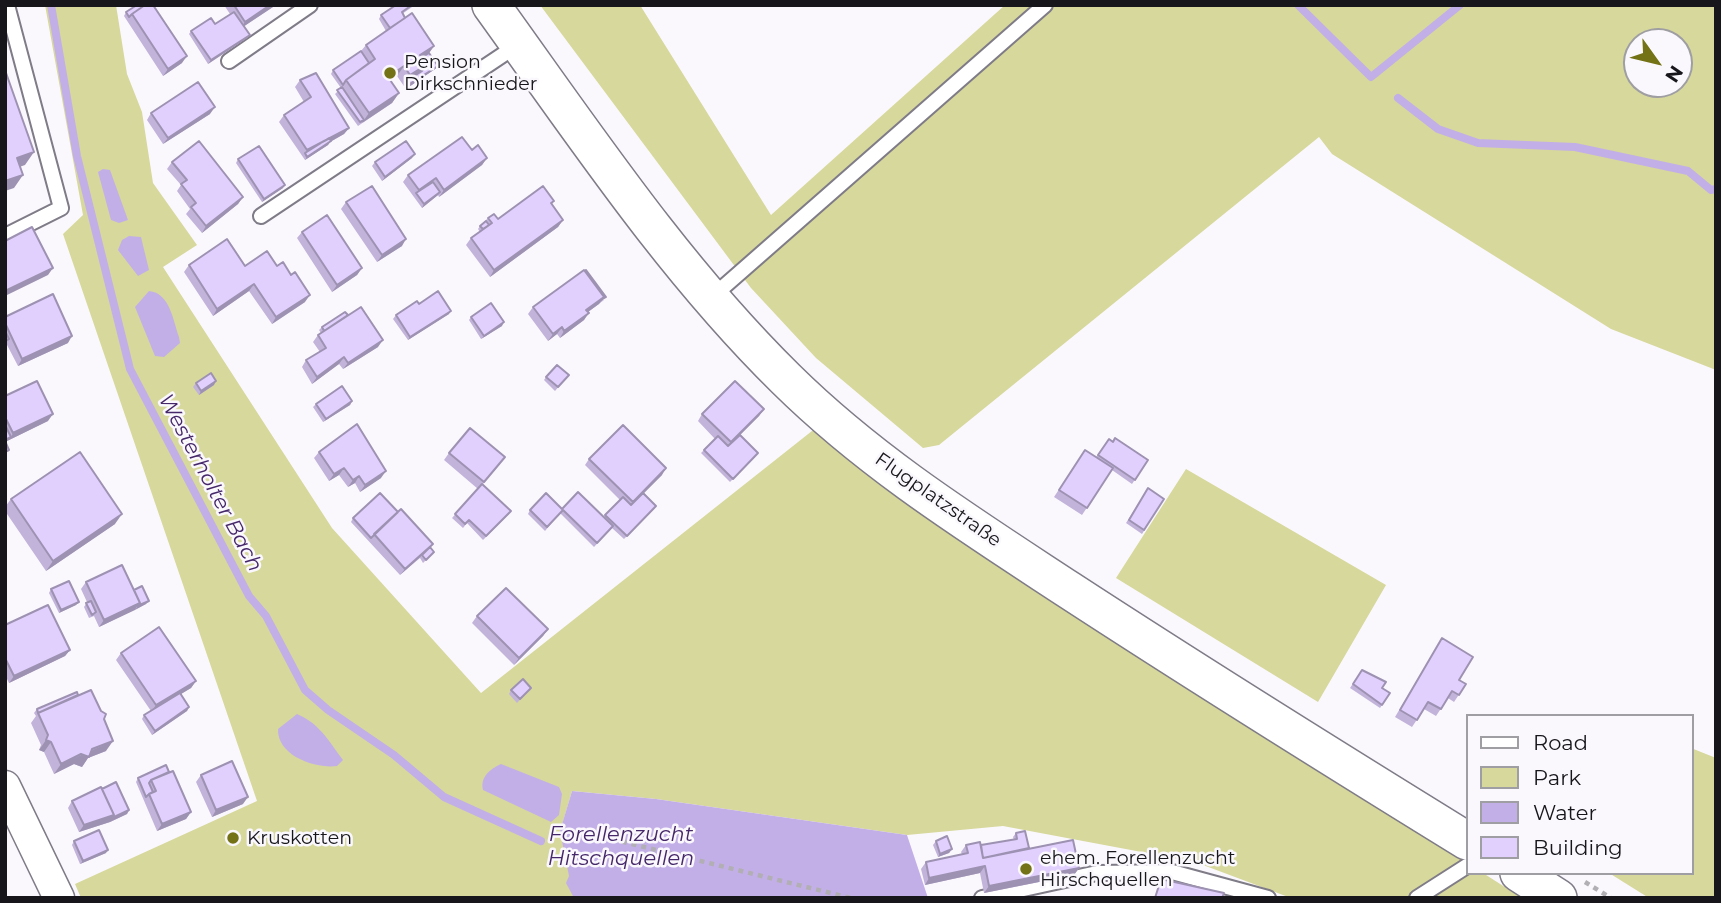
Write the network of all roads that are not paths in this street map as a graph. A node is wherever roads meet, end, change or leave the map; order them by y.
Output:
1 (7, 5) edge
2 (310, 5) edge
3 (491, 5) edge
4 (1045, 5) edge
5 (519, 44) junction
6 (229, 61) dead end
7 (261, 216) dead end
8 (5, 236) edge
9 (710, 299) junction
10 (5, 786) edge
11 (1466, 840) edge
12 (1466, 867) edge
13 (1525, 875) edge
14 (1569, 889) edge
15 (59, 898) edge
16 (982, 898) edge
17 (1268, 898) edge
18 (1417, 898) edge

1 - 8 lane
2 - 6 lane
3 - 5 street, Flugplatzstraße
4 - 9 lane
5 - 7 lane
5 - 9 street, Flugplatzstraße
9 - 11 street, Flugplatzstraße
10 - 15 street
12 - 18 lane
13 - 14 street
16 - 17 lane

